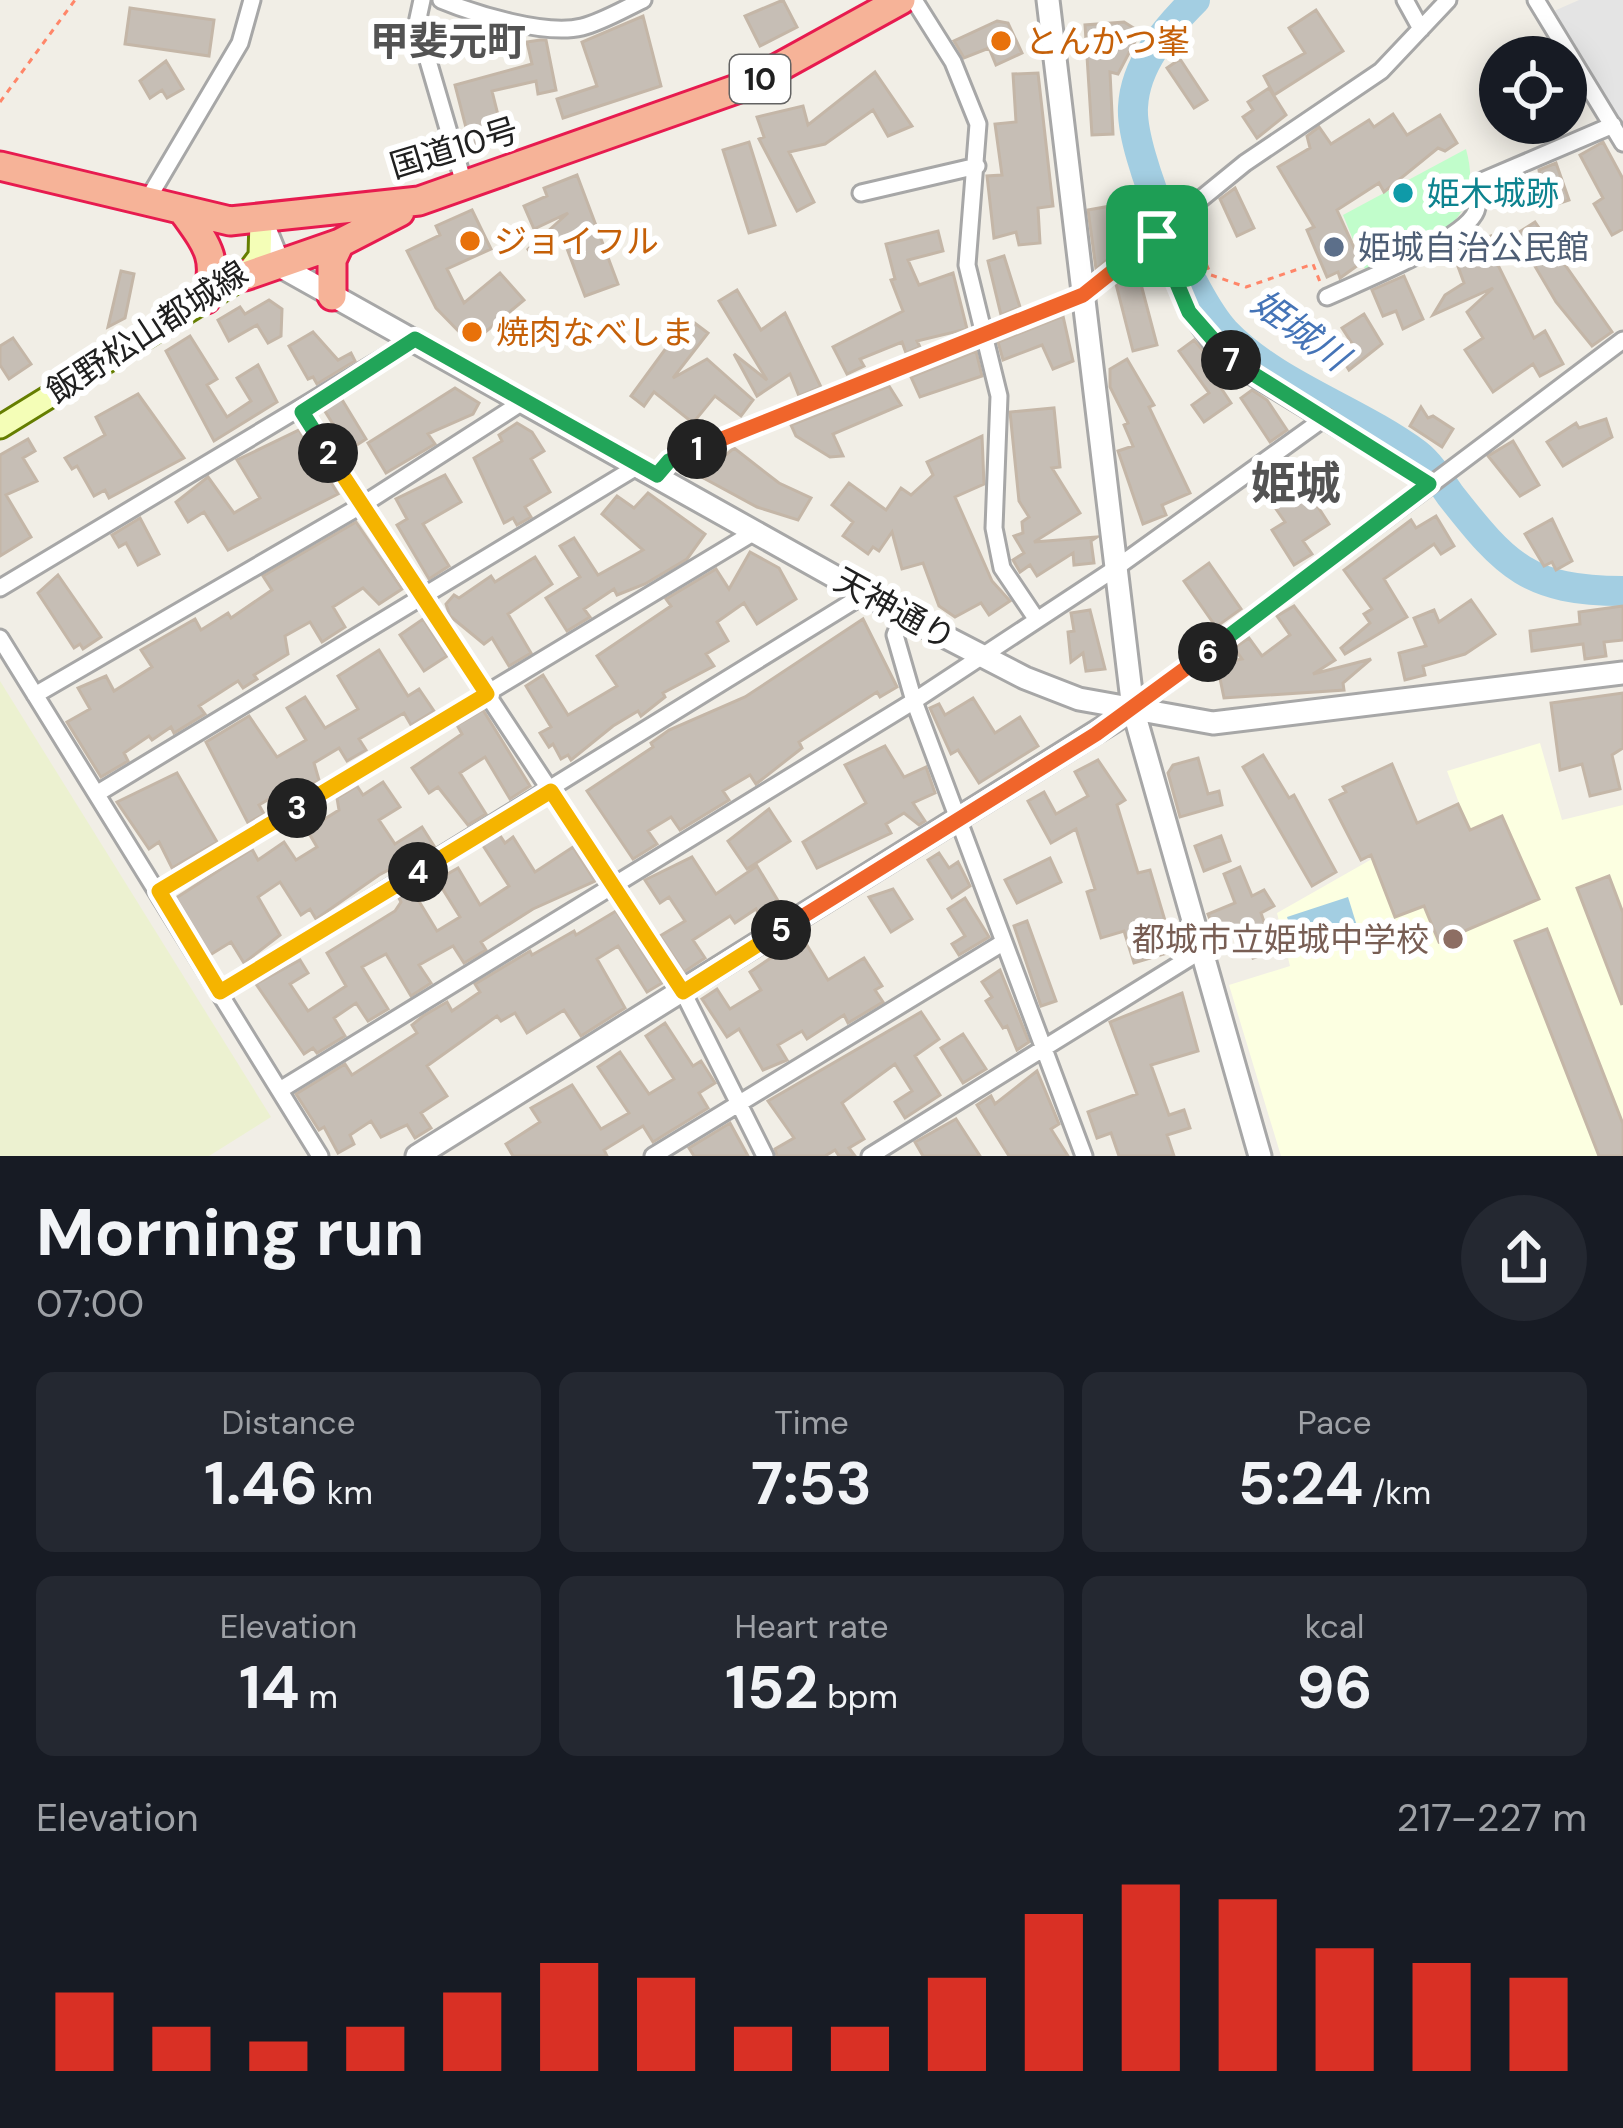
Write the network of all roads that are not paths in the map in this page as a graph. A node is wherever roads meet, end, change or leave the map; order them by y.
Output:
1 (252, 0) edge
2 (422, 0) edge
3 (441, 0) edge
4 (643, 0) edge
5 (901, 0) edge
6 (914, 0) edge
7 (1048, 0) edge
8 (1405, 0) edge
9 (1448, 0) edge
10 (1536, 0) edge
11 (467, 5) edge
12 (1420, 29) junction
13 (1613, 125) junction
14 (1623, 143) edge
15 (0, 166) edge
16 (977, 166) junction
17 (464, 187) junction
18 (861, 193) dead end
19 (419, 201) junction
20 (145, 203) junction
21 (185, 214) junction
22 (261, 219) junction
23 (1159, 235) junction
24 (340, 243) junction
25 (280, 266) junction
26 (245, 276) junction
27 (1083, 295) junction
28 (332, 296) junction
29 (1327, 297) road end
30 (206, 299) junction
31 (984, 332) junction
32 (415, 339) junction
33 (1623, 340) edge
34 (524, 401) junction
35 (302, 412) junction
36 (1326, 417) junction
37 (0, 427) edge
38 (648, 471) junction
39 (1429, 484) junction
40 (362, 505) junction
41 (756, 531) junction
42 (1113, 570) junction
43 (0, 588) edge
44 (866, 594) junction
45 (423, 597) junction
46 (903, 615) junction
47 (1037, 620) junction
48 (0, 638) edge
49 (981, 657) junction
50 (1623, 673) edge
51 (487, 694) junction
52 (35, 695) junction
53 (914, 700) junction
54 (1132, 709) junction
55 (551, 791) junction
56 (98, 793) junction
57 (959, 819) junction
58 (612, 885) junction
59 (159, 891) junction
60 (1004, 942) junction
61 (1199, 952) junction
62 (220, 992) junction
63 (683, 992) junction
64 (1045, 1047) junction
65 (280, 1090) junction
66 (739, 1103) junction
67 (320, 1156) edge
68 (418, 1156) edge
69 (653, 1156) edge
70 (765, 1156) edge
71 (870, 1156) edge
72 (1084, 1156) edge
73 (1260, 1156) edge

1 - 20 street
2 - 17 street
3 - 11 street
4 - 11 street
5 - 17 highway, 国道10号 / 10
6 - 16 street
7 - 27 street
8 - 12 street
9 - 12 street
10 - 13 street
12 - 23 street
13 - 14 street
13 - 29 street
15 - 20 highway, 国道10号 / 10
16 - 18 street
16 - 31 street
17 - 19 highway, 国道10号 / 10
19 - 22 highway, 国道10号 / 10
19 - 24 highway
20 - 21 highway, 国道10号 / 10
21 - 22 highway, 国道10号 / 10
21 - 30 highway
22 - 25 street
22 - 26 main road, 飯野松山都城線
23 - 27 street
23 - 36 street
24 - 25 highway
24 - 28 highway
25 - 26 highway
25 - 28 street, 天神通り
26 - 30 main road, 飯野松山都城線
27 - 31 street
27 - 42 street
28 - 32 street, 天神通り
30 - 37 main road, 飯野松山都城線
31 - 38 street
31 - 47 street
32 - 34 street, 天神通り
32 - 35 street
33 - 39 street
34 - 38 street, 天神通り
34 - 40 street
35 - 40 street
35 - 43 street
36 - 39 street
36 - 42 street
38 - 41 street, 天神通り
38 - 45 street
39 - 54 street
40 - 45 street
40 - 52 street
41 - 44 street, 天神通り
41 - 51 street
42 - 47 street
42 - 54 street
44 - 46 street, 天神通り
44 - 55 street
45 - 51 street
45 - 56 street
46 - 49 street, 天神通り
46 - 53 street
47 - 49 street
48 - 52 street
49 - 53 street
49 - 54 street, 天神通り
50 - 54 street, 天神通り
51 - 55 street
51 - 59 street
52 - 56 street
53 - 57 street
53 - 58 street
54 - 57 street
54 - 61 street
55 - 58 street
55 - 62 street
56 - 59 street
57 - 60 street
57 - 63 street
58 - 63 street
58 - 65 street
59 - 62 street
60 - 64 street
60 - 66 street
61 - 64 street
61 - 73 street
62 - 65 street
63 - 66 street
63 - 68 street
64 - 71 street
64 - 72 street
65 - 67 street
66 - 69 street
66 - 70 street

